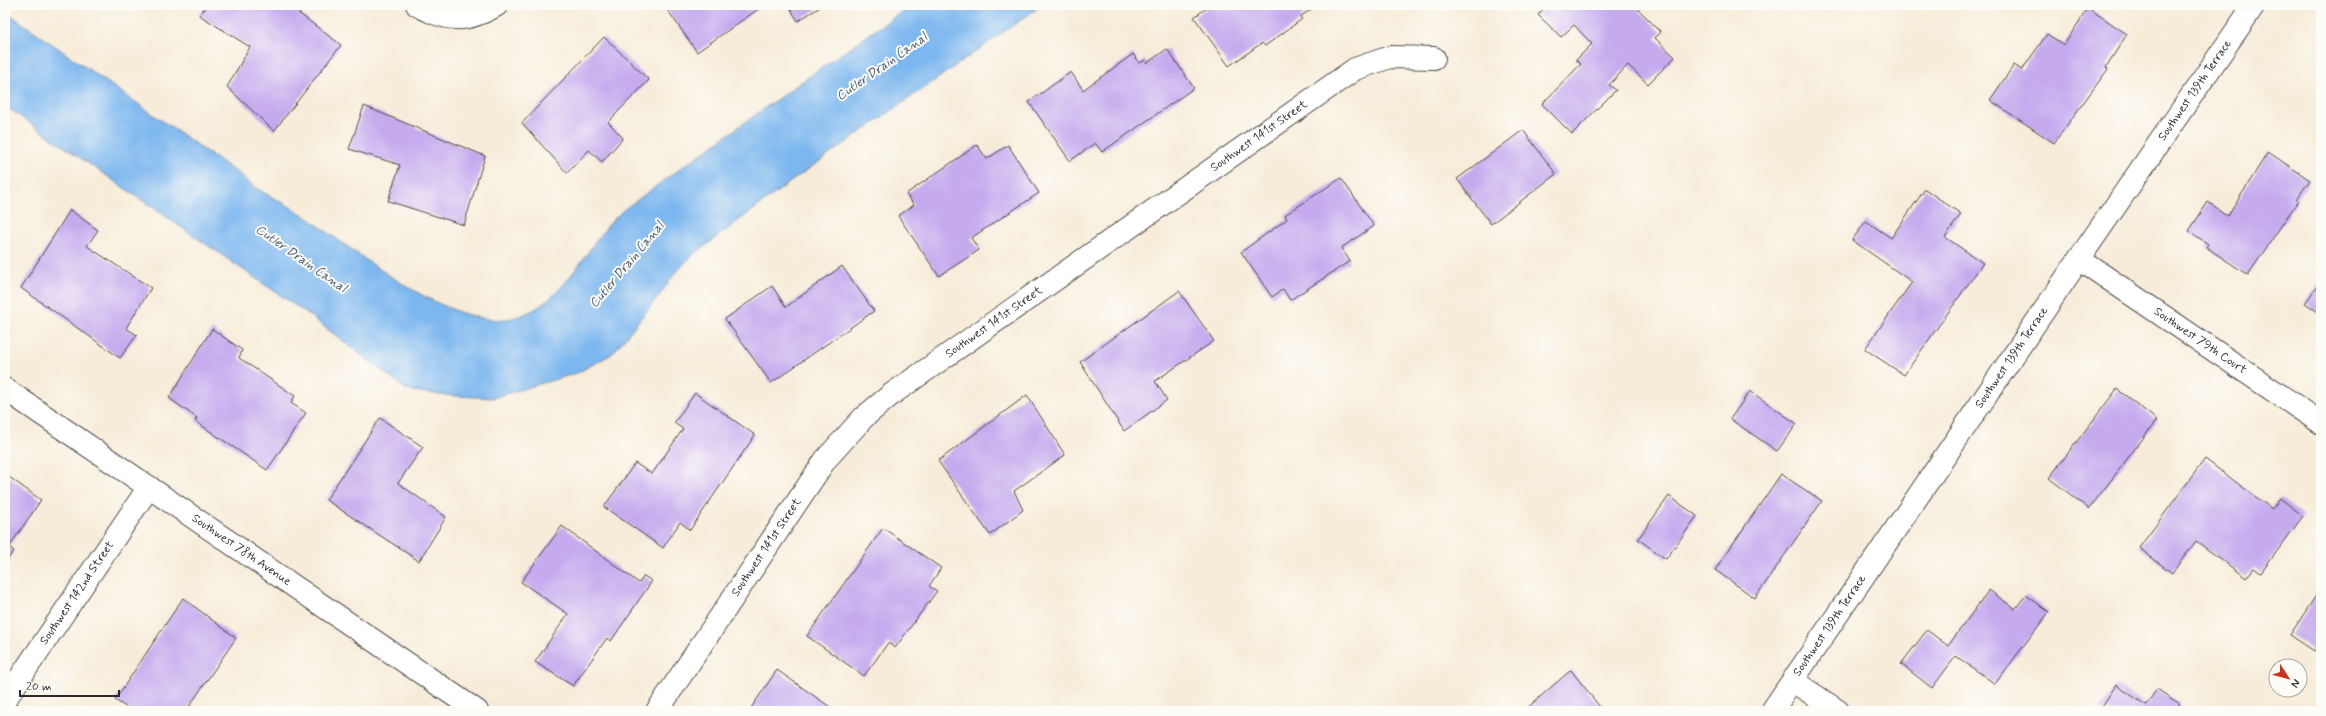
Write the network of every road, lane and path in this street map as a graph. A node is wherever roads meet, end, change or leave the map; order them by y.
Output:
1 (417, 5) edge
2 (497, 5) edge
3 (2254, 5) edge
4 (1434, 58) dead end
5 (2079, 258) junction
6 (5, 389) edge
7 (2321, 423) edge
8 (149, 487) junction
9 (1792, 681) junction
10 (5, 700) edge
11 (477, 711) edge
12 (657, 711) edge
13 (1772, 711) edge
14 (1838, 711) edge

1 - 2 street
3 - 5 street, Southwest 139th Terrace
4 - 12 street, Southwest 141st Street
5 - 7 street, Southwest 79th Court
5 - 9 street, Southwest 139th Terrace
6 - 8 street, Southwest 78th Avenue
8 - 10 street, Southwest 142nd Street
8 - 11 street, Southwest 78th Avenue
9 - 13 street, Southwest 139th Terrace
9 - 14 street

